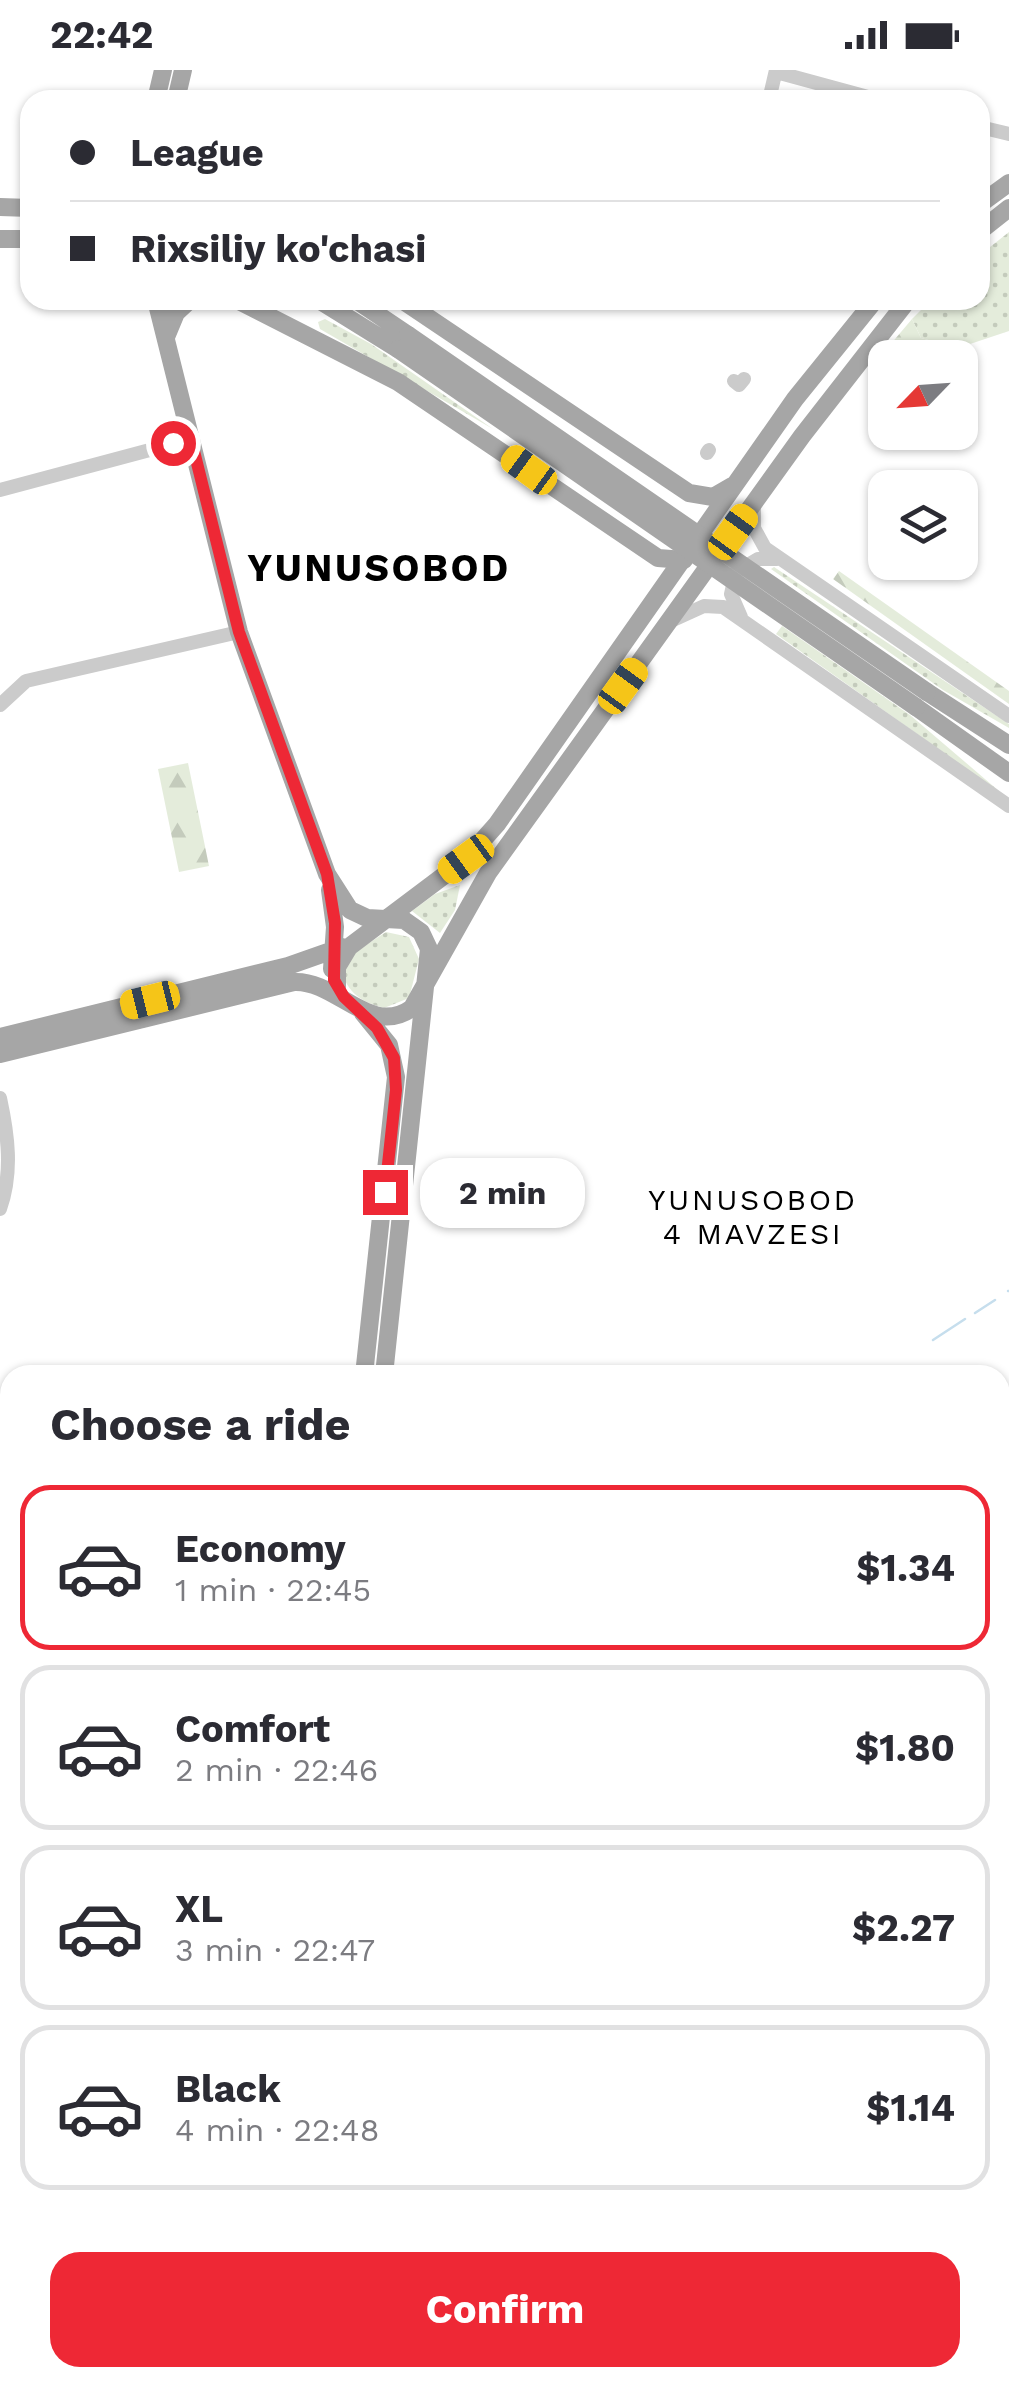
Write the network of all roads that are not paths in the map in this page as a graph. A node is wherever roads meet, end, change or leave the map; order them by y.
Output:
1 (776, 71) edge
2 (843, 90) edge
3 (151, 310) edge
4 (159, 310) edge
5 (179, 310) edge
6 (257, 310) edge
7 (320, 310) edge
8 (338, 310) edge
9 (367, 310) edge
10 (417, 310) edge
11 (868, 310) edge
12 (900, 310) edge
13 (166, 337) junction
14 (316, 340) junction
15 (403, 342) junction
16 (191, 439) junction
17 (740, 480) junction
18 (0, 490) edge
19 (754, 503) junction
20 (684, 560) junction
21 (782, 561) junction
22 (669, 622) junction
23 (745, 622) junction
24 (239, 632) junction
25 (594, 686) junction
26 (922, 699) junction
27 (612, 701) junction
28 (0, 705) edge
29 (1009, 716) edge
30 (958, 736) junction
31 (1009, 744) edge
32 (1009, 773) edge
33 (1009, 789) edge
34 (1009, 806) edge
35 (327, 874) junction
36 (388, 916) junction
37 (356, 941) junction
38 (332, 951) junction
39 (426, 984) junction
40 (337, 988) junction
41 (356, 1008) junction
42 (0, 1037) edge
43 (0, 1054) edge
44 (0, 1098) edge
45 (387, 1170) junction
46 (407, 1172) junction
47 (0, 1209) edge
48 (365, 1365) edge
49 (385, 1365) edge

1 - 2 street
3 - 13 main road
4 - 13 main road
5 - 13 main road
6 - 14 main road
7 - 14 main road
8 - 15 main road
9 - 15 main road
10 - 17 main road
11 - 17 main road
12 - 19 main road
13 - 16 main road
14 - 20 main road
15 - 26 main road, bridge
16 - 18 street
16 - 24 main road
17 - 20 main road
19 - 21 street
19 - 22 main road
20 - 25 main road
21 - 23 street
21 - 29 street
22 - 23 street
22 - 27 main road
23 - 34 street
24 - 28 street
24 - 35 main road
25 - 27 main road
25 - 36 main road
26 - 30 main road
26 - 31 main road
27 - 39 main road
30 - 32 main road
30 - 33 main road
35 - 36 main road
35 - 38 main road
36 - 37 main road
36 - 39 main road
37 - 38 main road
37 - 40 main road
38 - 40 main road
38 - 42 main road
39 - 41 main road
39 - 46 main road
40 - 41 main road
41 - 43 main road
41 - 45 main road
44 - 47 street
45 - 46 main road
45 - 48 main road
46 - 49 main road

